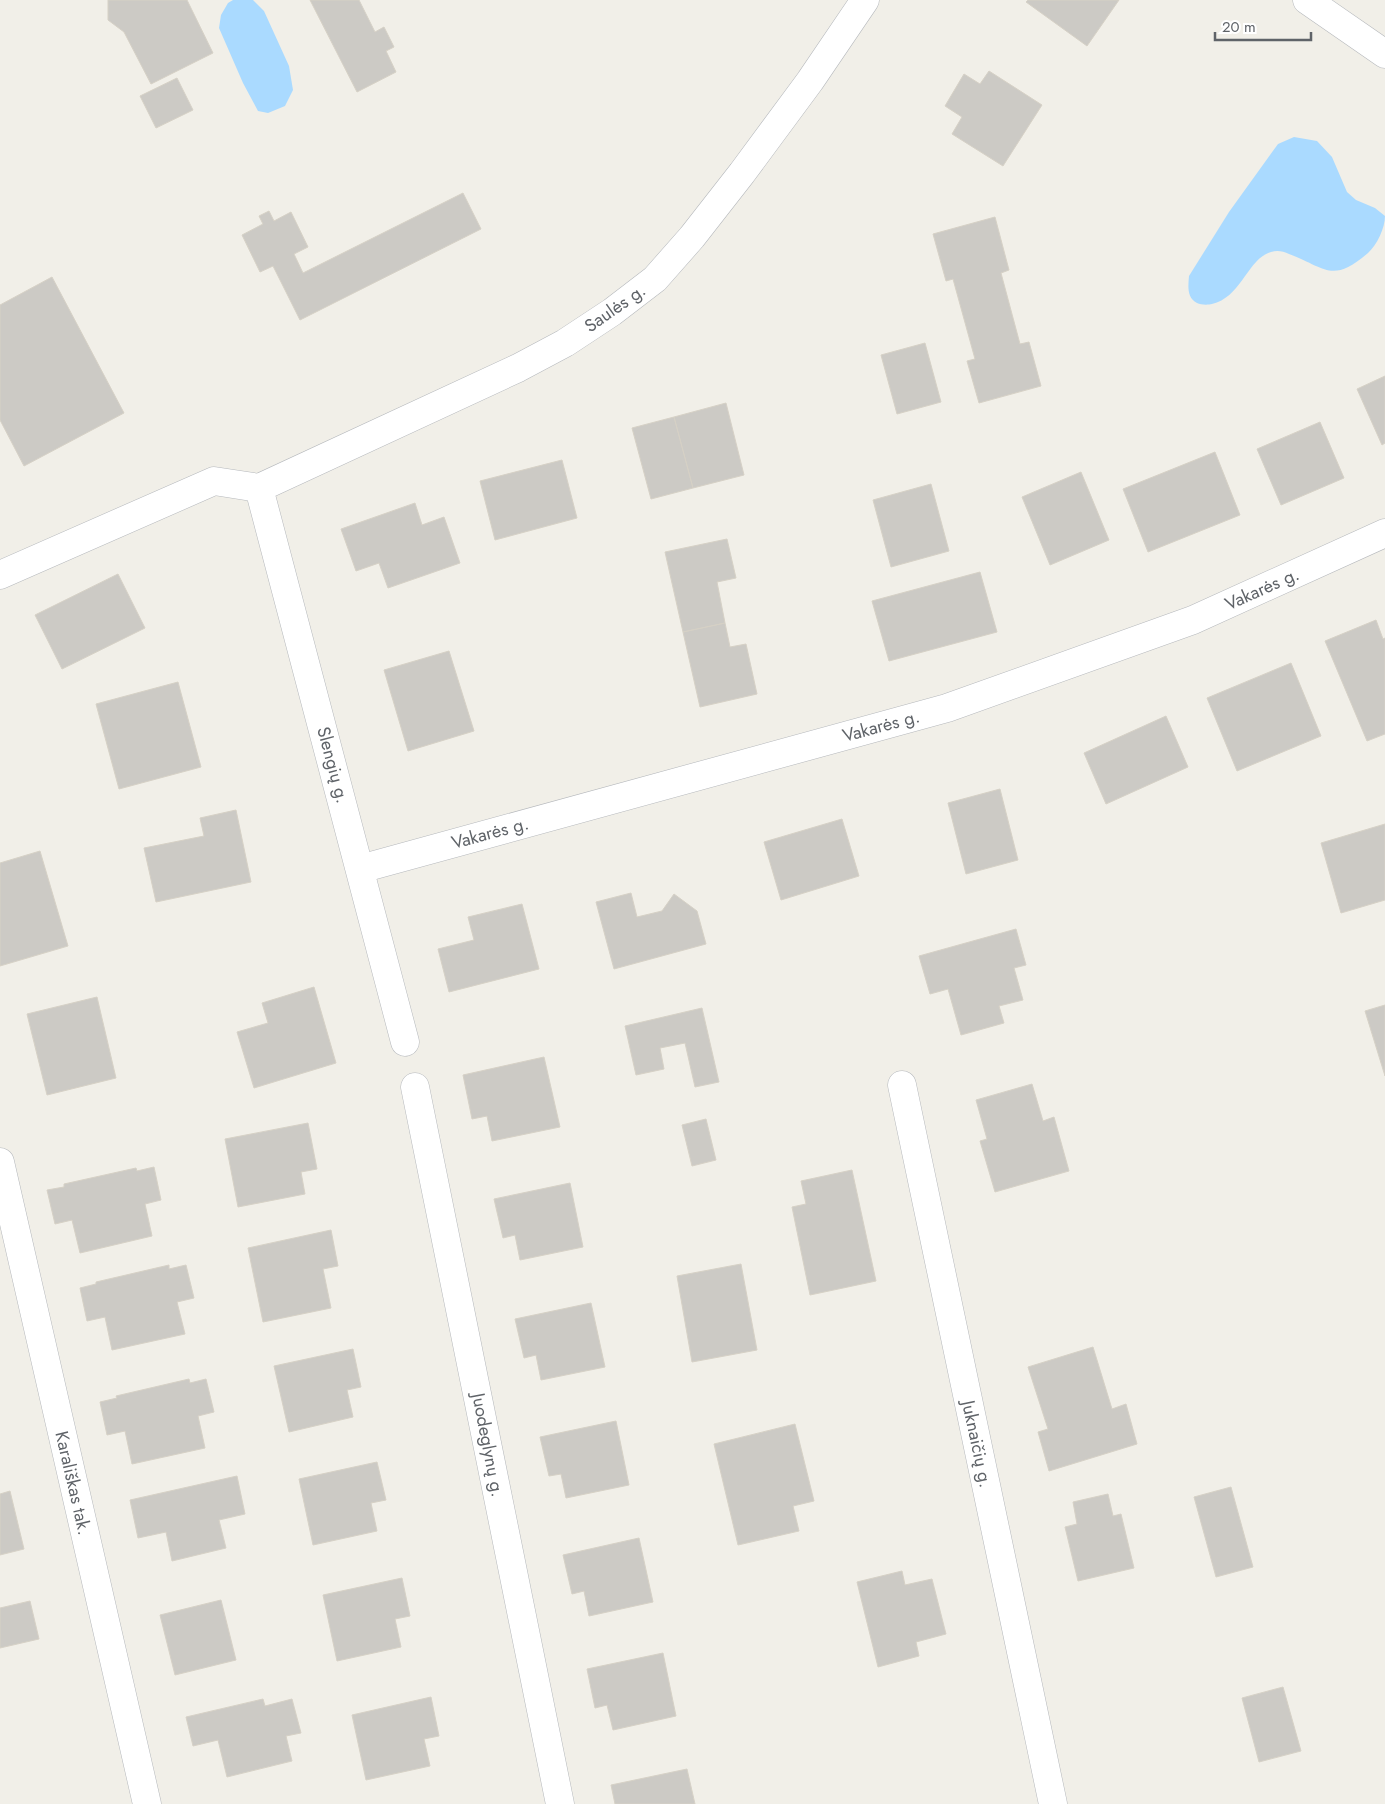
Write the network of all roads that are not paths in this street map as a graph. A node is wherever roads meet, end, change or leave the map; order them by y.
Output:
1 (865, 0) edge
2 (1307, 0) edge
3 (1385, 54) edge
4 (259, 488) junction
5 (1385, 533) edge
6 (0, 575) edge
7 (360, 868) junction
8 (405, 1042) dead end
9 (902, 1085) dead end
10 (415, 1087) dead end
11 (0, 1162) edge
12 (147, 1804) edge
13 (560, 1804) edge
14 (1053, 1804) edge

1 - 4 street, Saulės g.
2 - 3 street
4 - 6 street
4 - 7 street, Slengių g.
5 - 7 street, Vakarės g.
7 - 8 street, Slengių g.
9 - 14 street, Juknaičių g.
10 - 13 street, Juodeglynų g.
11 - 12 street, Karališkas tak.

